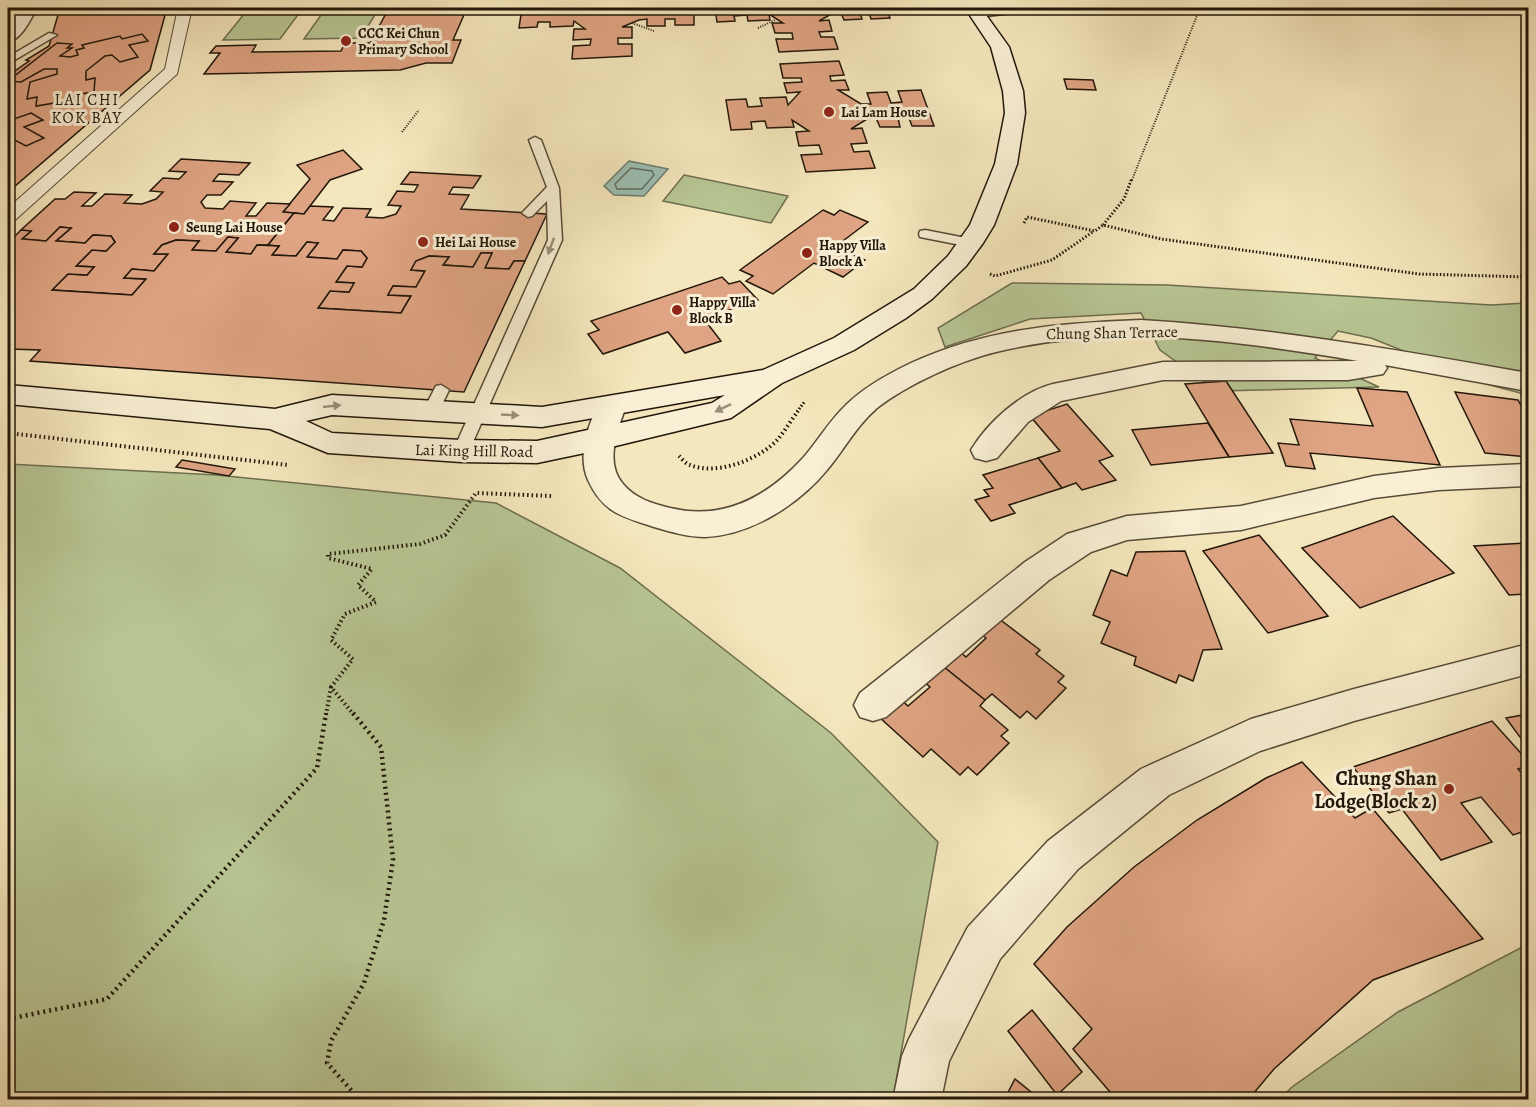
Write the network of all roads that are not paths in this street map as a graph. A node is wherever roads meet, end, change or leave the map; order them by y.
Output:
1 (28, 8) edge
2 (185, 8) edge
3 (1027, 8) edge
4 (976, 11) edge
5 (52, 35) dead end
6 (8, 37) edge
7 (8, 61) edge
8 (536, 140) dead end
9 (553, 188) junction
10 (528, 213) dead end
11 (8, 218) edge
12 (925, 234) dead end
13 (971, 243) junction
14 (1414, 363) junction
15 (772, 377) junction
16 (1528, 382) edge
17 (8, 395) edge
18 (612, 406) junction
19 (478, 414) junction
20 (542, 417) junction
21 (275, 419) junction
22 (599, 440) junction
23 (986, 450) dead end
24 (461, 451) junction
25 (1528, 475) edge
26 (1528, 659) edge
27 (873, 705) dead end
28 (917, 1100) edge

1 - 6 street
2 - 11 street
3 - 4 lane
4 - 13 street, Lai King Hill Road
5 - 7 lane
8 - 9 lane
9 - 10 lane
9 -> 19 lane
12 - 13 lane
13 - 15 street, Lai King Hill Road
14 - 16 street, Chung Shan Terrace
14 - 22 street, Chung Shan Terrace
14 - 23 street, Chung Shan Terrace
15 - 18 street, Lai King Hill Road
15 -> 22 street, Lai King Hill Road
17 - 21 street, Lai King Hill Road
18 - 20 street, Lai King Hill Road
18 - 22 street, Chung Shan Terrace
19 -> 20 street, Lai King Hill Road
21 -> 19 street, Lai King Hill Road
19 - 24 lane
20 - 22 street
21 - 24 street, Lai King Hill Road
22 - 24 street, Lai King Hill Road
25 - 27 street
26 - 28 street

